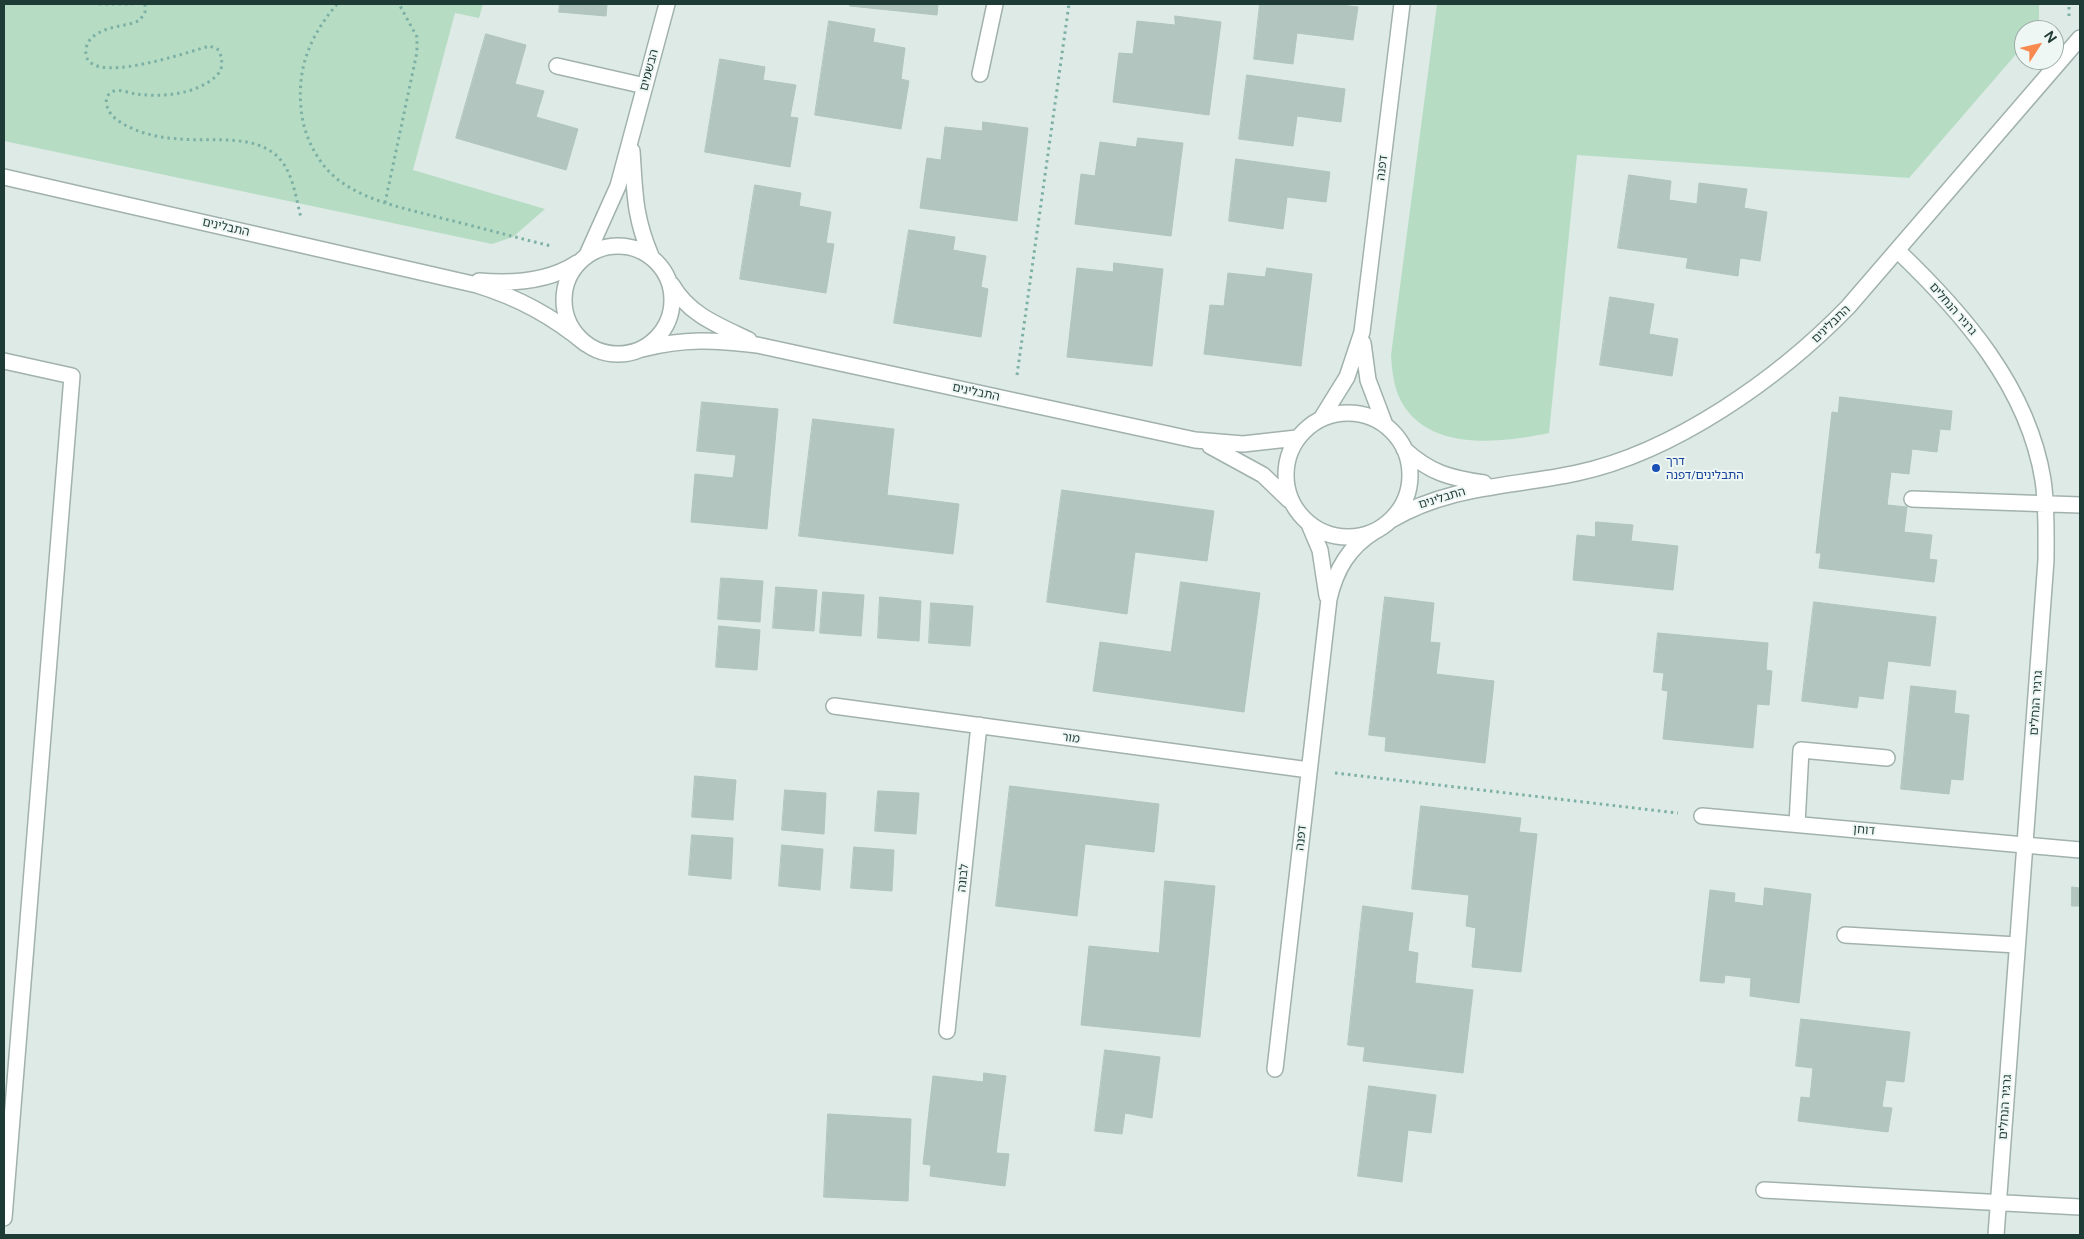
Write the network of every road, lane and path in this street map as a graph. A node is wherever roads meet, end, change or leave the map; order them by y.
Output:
1 (99, 4) edge
2 (133, 4) edge
3 (145, 4) edge
4 (338, 4) edge
5 (399, 4) edge
6 (667, 4) edge
7 (995, 4) edge
8 (1069, 4) edge
9 (1402, 4) edge
10 (2080, 38) edge
11 (558, 66) dead end
12 (980, 74) dead end
13 (645, 86) junction
14 (632, 137) junction
15 (4, 177) edge
16 (384, 203) junction
17 (308, 246) junction
18 (1897, 250) junction
19 (651, 256) junction
20 (584, 258) junction
21 (667, 277) junction
22 (448, 279) junction
23 (1362, 332) junction
24 (586, 344) junction
25 (757, 344) junction
26 (642, 349) junction
27 (4, 361) edge
28 (1014, 400) junction
29 (1321, 419) junction
30 (1385, 425) junction
31 (1298, 438) junction
32 (1195, 440) junction
33 (1404, 448) junction
34 (1496, 485) junction
35 (1912, 499) dead end
36 (1291, 502) junction
37 (2045, 504) junction
38 (2080, 505) edge
39 (1391, 520) junction
40 (1307, 522) junction
41 (1375, 531) junction
42 (1328, 607) junction
43 (834, 706) dead end
44 (979, 725) junction
45 (1888, 758) dead end
46 (1309, 770) junction
47 (1702, 816) joint
48 (1797, 824) junction
49 (2026, 844) junction
50 (2080, 850) edge
51 (1845, 935) dead end
52 (2017, 945) junction
53 (946, 1031) dead end
54 (1275, 1069) dead end
55 (1764, 1190) dead end
56 (1998, 1202) junction
57 (2080, 1207) edge
58 (4, 1218) edge
59 (1996, 1235) edge

1 - 2 path
3 - 17 path
4 - 16 path
5 - 16 path
6 - 13 street, הבשמים
7 - 12 street
8 - 28 path
9 - 23 street, דפנה
10 - 18 street, התבלינים
11 - 13 street
13 - 14 street, הבשמים
14 - 19 street, הבשמים
14 - 20 street, הבשמים
15 - 17 street, התבלינים
16 - 20 path
17 - 22 street, התבלינים
18 - 34 street, התבלינים
18 - 37 street, גרגיר הנחלים
19 - 20 street
19 - 21 street
20 - 22 street, התבלינים
20 - 24 street
21 - 25 street, התבלינים
21 - 26 street
22 - 24 street, התבלינים
23 - 29 street, דפנה
23 - 30 street, דפנה
24 - 26 street
25 - 26 street, התבלינים
25 - 28 street, התבלינים
27 - 58 street
28 - 32 street, התבלינים
29 - 30 street
29 - 31 street
30 - 33 street
31 - 32 street, התבלינים
31 - 36 street
32 - 36 street, התבלינים
33 - 34 street, התבלינים
33 - 39 street
34 - 39 street, התבלינים
35 - 37 street
36 - 40 street
37 - 38 street
37 - 49 street, גרגיר הנחלים
39 - 41 street
40 - 41 street
40 - 42 street, דפנה
41 - 42 street, דפנה
42 - 46 street, דפנה
43 - 44 street, מור
44 - 46 street, מור
44 - 53 street, לבונה
45 - 48 street
46 - 47 path
46 - 54 street, דפנה
47 - 48 street, דוחן
48 - 49 street, דוחן
49 - 50 street, דוחן
49 - 52 street, גרגיר הנחלים
51 - 52 street
52 - 56 street, גרגיר הנחלים
55 - 56 street
56 - 57 street
56 - 59 street, גרגיר הנחלים

